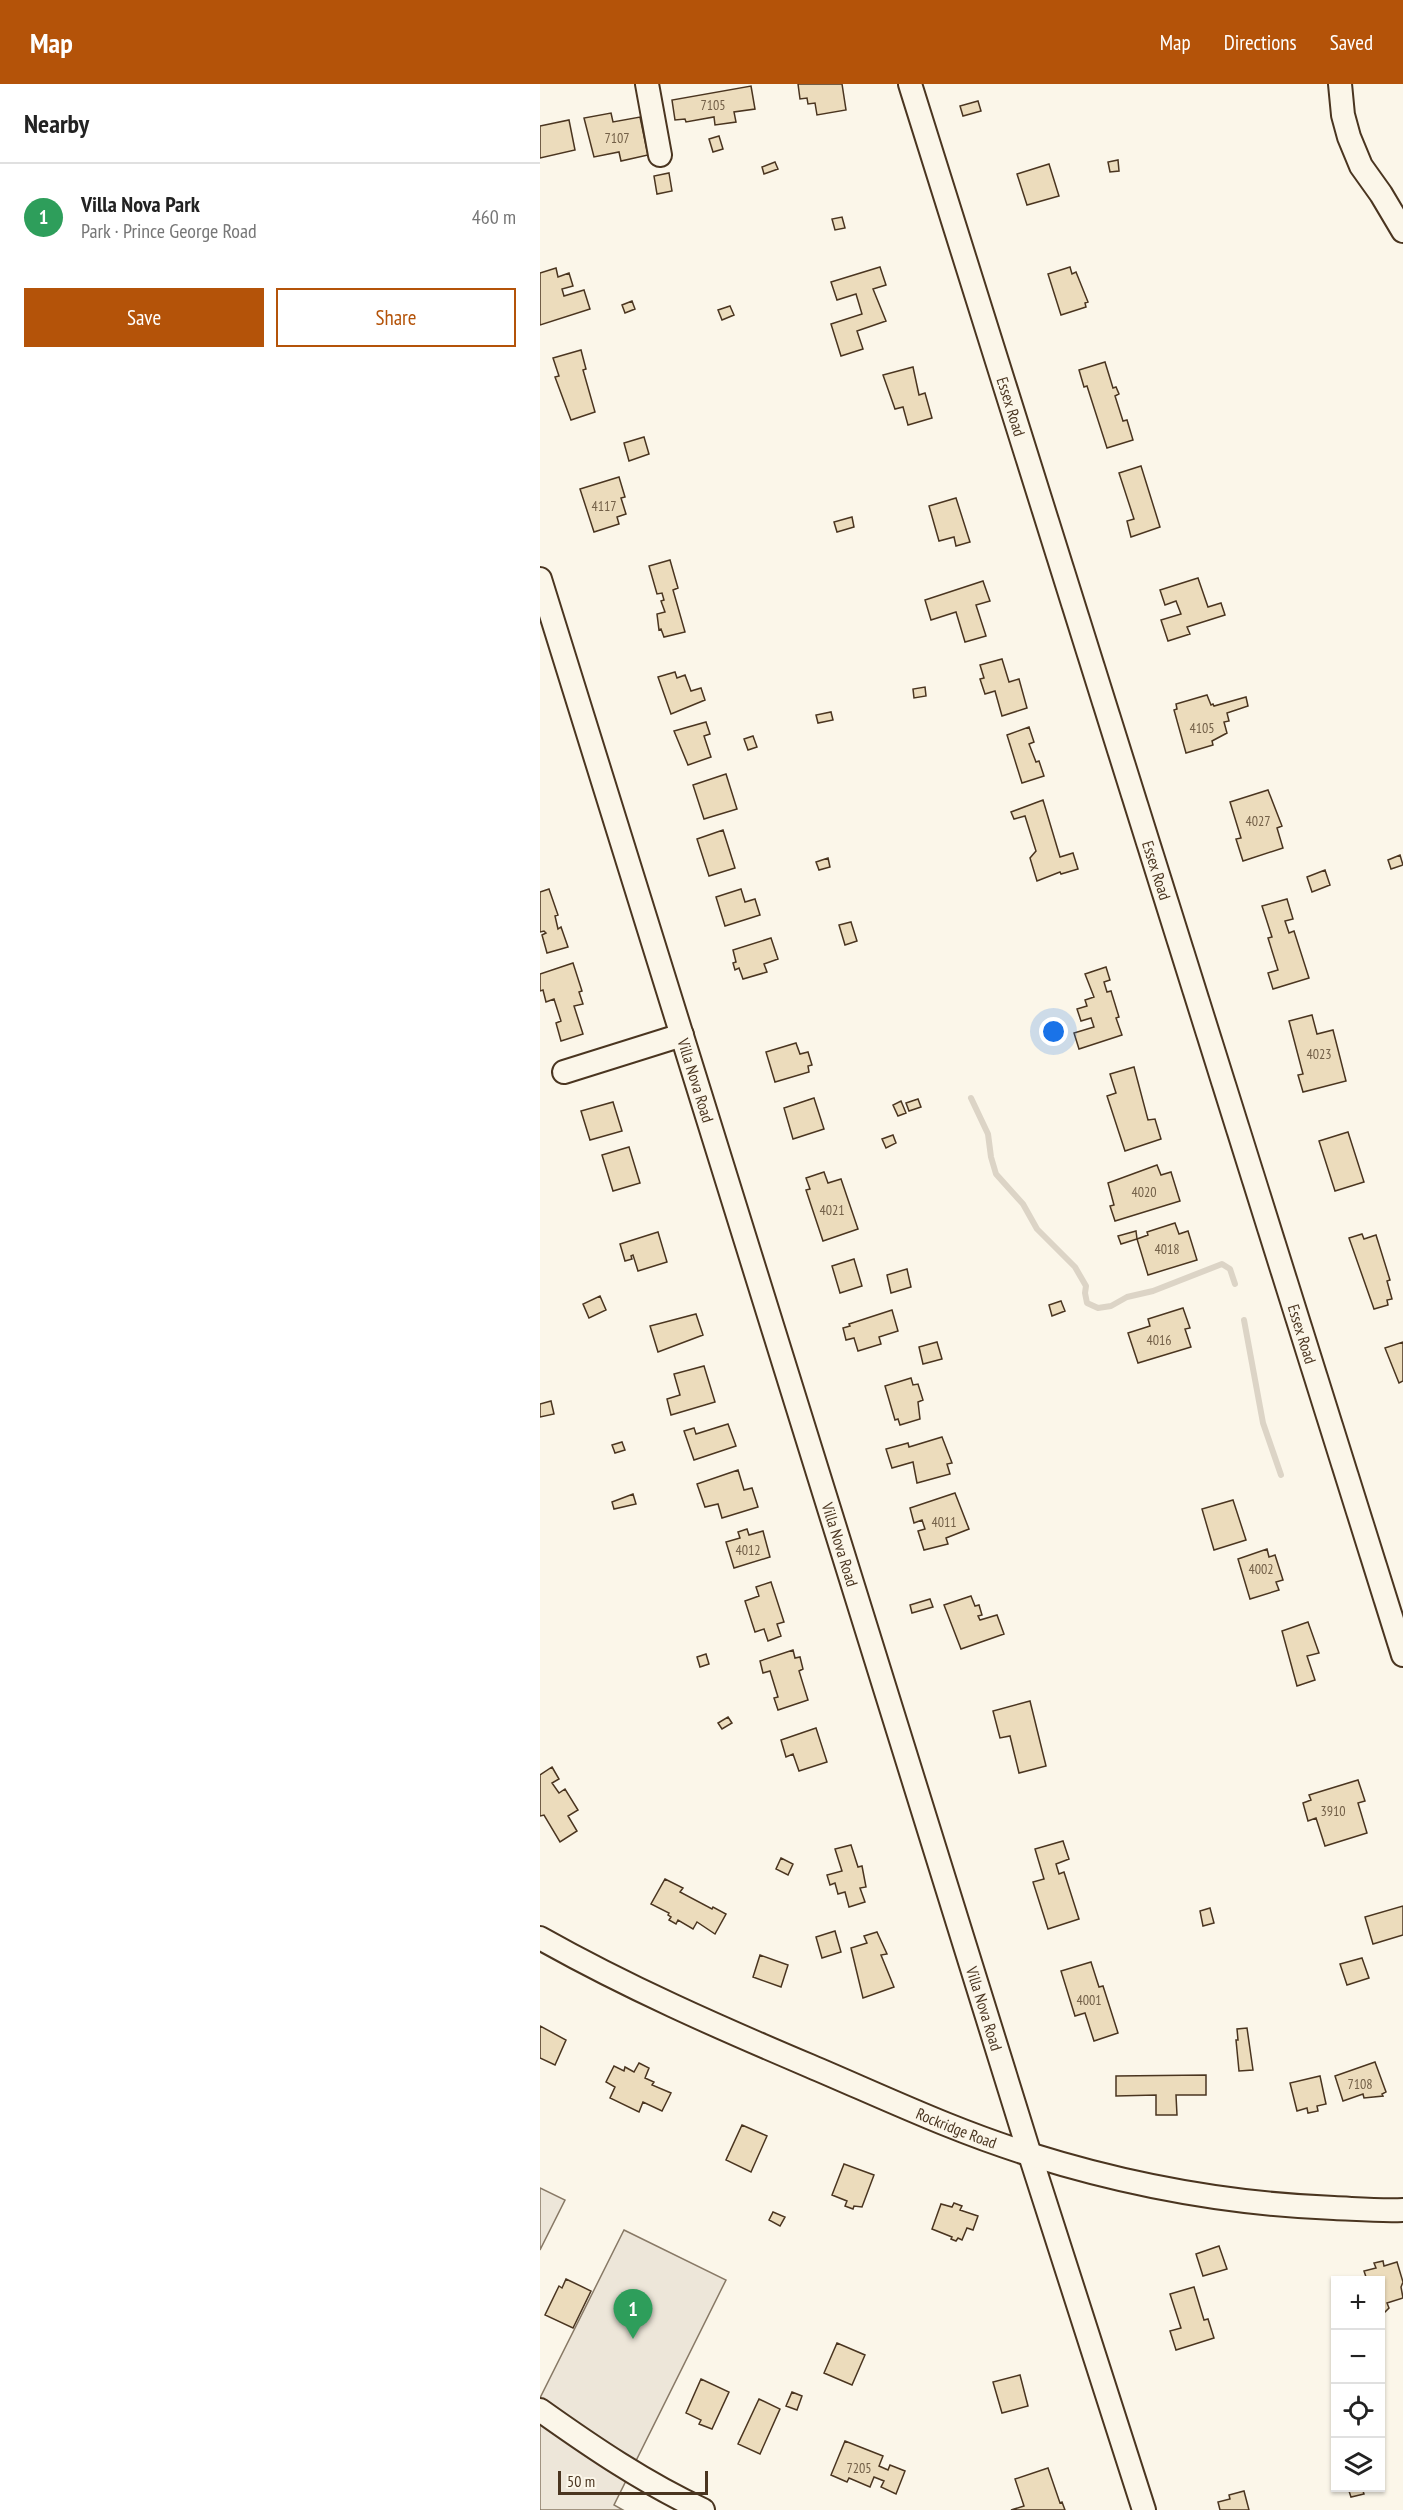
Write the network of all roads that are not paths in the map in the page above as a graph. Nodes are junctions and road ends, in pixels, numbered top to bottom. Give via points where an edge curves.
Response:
1 (647, 84) edge
2 (910, 84) edge
3 (1340, 84) edge
4 (660, 155) dead end
5 (1403, 231) edge
6 (540, 579) edge
7 (682, 1035) junction
8 (564, 1072) dead end
9 (1403, 1654) edge
10 (540, 1938) edge
11 (1030, 2155) junction
12 (1403, 2210) edge
13 (540, 2410) edge
14 (703, 2510) edge
15 (1144, 2510) edge

1 - 4 street
2 - 9 street, Essex Road
3 - 5 street via 1348,137 1361,166
6 - 7 street, Villa Nova Road
7 - 8 street
7 - 11 street, Villa Nova Road
10 - 11 street, Rockridge Road via 714,2025 916,2112
11 - 12 street, Rockridge Road via 1155,2188 1225,2200
11 - 15 street, Villa Nova Road
13 - 14 street via 620,2464

